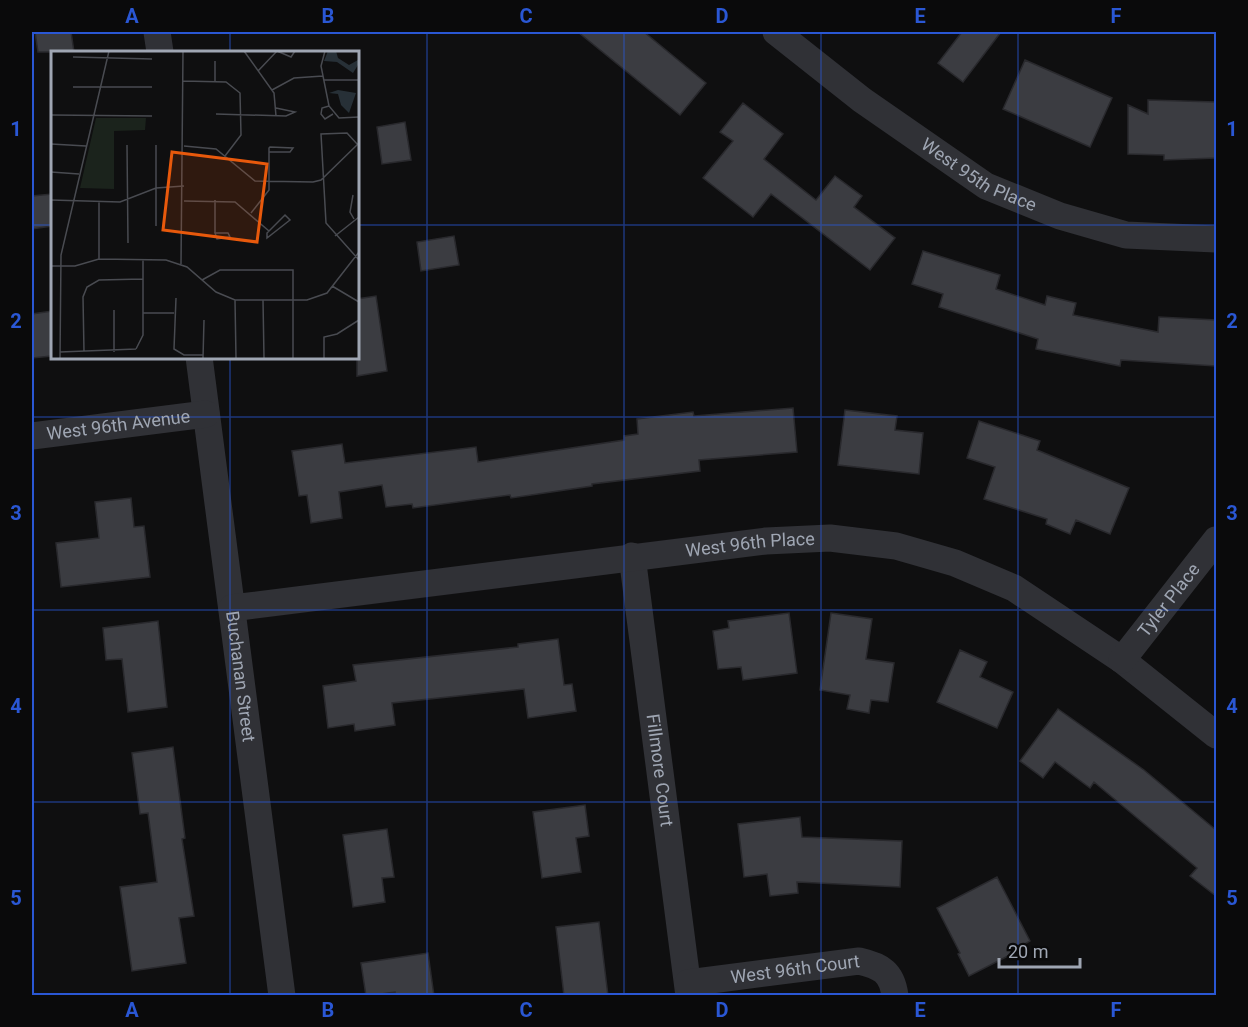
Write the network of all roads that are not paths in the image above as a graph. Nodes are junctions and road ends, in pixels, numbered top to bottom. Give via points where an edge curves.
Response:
1 (157, 32) edge
2 (776, 32) edge
3 (160, 51) edge
4 (1216, 239) edge
5 (199, 358) edge
6 (206, 414) junction
7 (32, 436) edge
8 (1216, 540) edge
9 (632, 556) junction
10 (232, 608) junction
11 (1122, 660) junction
12 (1216, 735) edge
13 (688, 989) edge
14 (282, 996) edge
15 (895, 996) edge

1 - 3 street
2 - 4 street, West 95th Place via 862,100 986,186 1060,216 1126,235
5 - 6 street, Buchanan Street
6 - 7 street, West 96th Avenue
6 - 10 street, Buchanan Street
8 - 11 street, Tyler Place
9 - 10 street, West 96th Place
9 - 11 street, West 96th Place via 830,538 896,546 955,563 1014,588
9 - 13 street, Fillmore Court
10 - 14 street, Buchanan Street
11 - 12 street, West 96th Place
13 - 15 street, West 96th Court via 859,962 877,965 891,977

